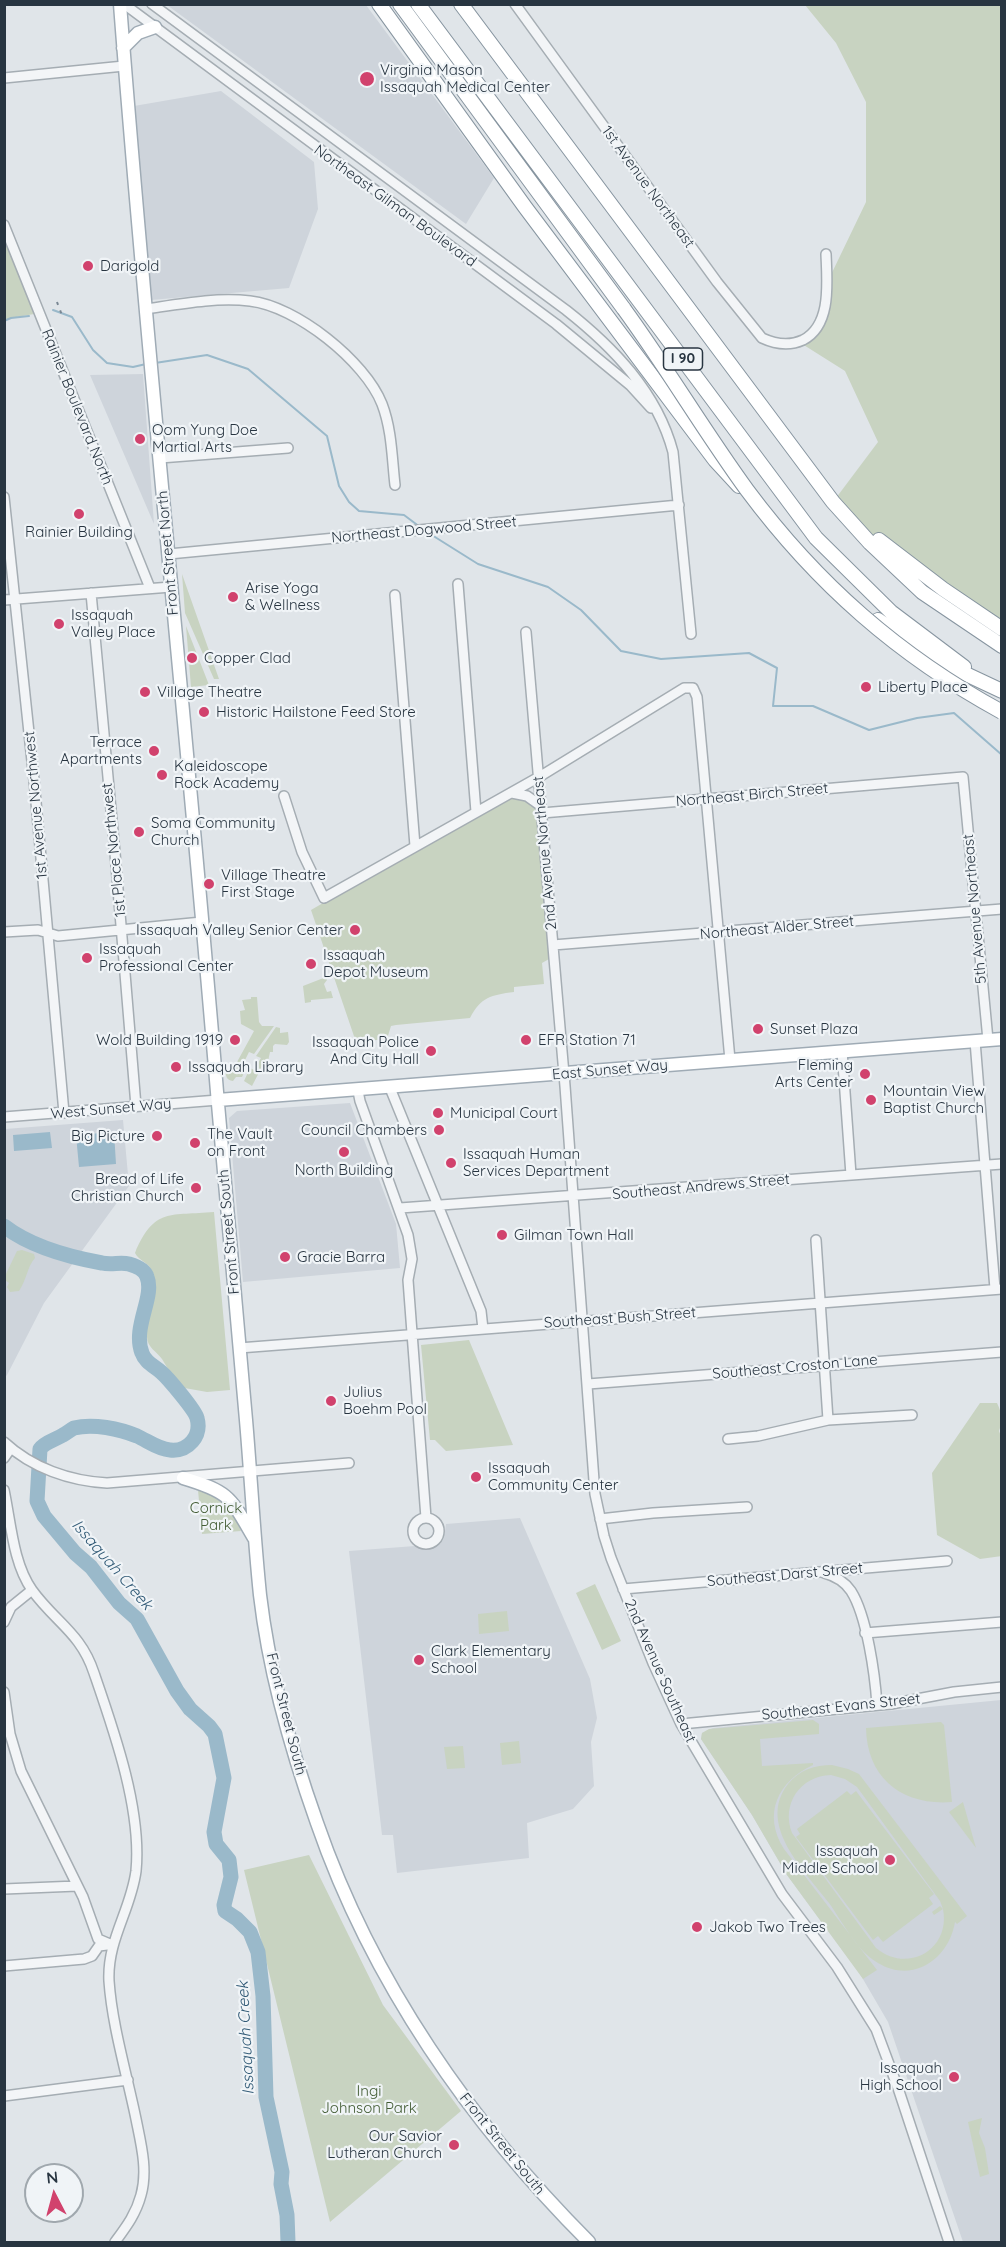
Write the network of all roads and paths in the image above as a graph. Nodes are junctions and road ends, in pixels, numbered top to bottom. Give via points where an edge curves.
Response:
1 (122, 4) edge
2 (152, 4) edge
3 (379, 4) edge
4 (400, 4) edge
5 (418, 4) edge
6 (461, 4) edge
7 (467, 4) edge
8 (515, 4) edge
9 (155, 27) junction
10 (484, 36) junction
11 (123, 48) junction
12 (124, 66) junction
13 (4, 78) edge
14 (349, 149) junction
15 (338, 164) junction
16 (4, 225) edge
17 (826, 254) dead end
18 (146, 309) junction
19 (566, 310) junction
20 (556, 324) junction
21 (659, 416) junction
22 (288, 448) dead end
23 (160, 458) junction
24 (395, 485) dead end
25 (4, 497) edge
26 (833, 502) junction
27 (679, 505) junction
28 (169, 554) junction
29 (458, 584) dead end
30 (171, 587) junction
31 (150, 588) junction
32 (91, 593) junction
33 (395, 595) dead end
34 (16, 599) junction
35 (4, 600) edge
36 (977, 612) junction
37 (1002, 624) edge
38 (1002, 629) edge
39 (526, 632) dead end
40 (691, 634) dead end
41 (1002, 646) edge
42 (982, 681) junction
43 (1002, 691) edge
44 (1002, 712) edge
45 (539, 777) junction
46 (963, 777) joint
47 (512, 793) junction
48 (284, 796) dead end
49 (706, 798) junction
50 (542, 809) junction
51 (476, 812) junction
52 (415, 846) junction
53 (1002, 909) edge
54 (976, 911) junction
55 (202, 922) junction
56 (122, 930) junction
57 (4, 932) edge
58 (719, 932) junction
59 (48, 933) junction
60 (553, 945) junction
61 (1002, 1039) edge
62 (988, 1040) junction
63 (975, 1041) junction
64 (842, 1051) junction
65 (730, 1060) junction
66 (564, 1074) junction
67 (390, 1088) junction
68 (358, 1090) junction
69 (218, 1100) junction
70 (136, 1106) junction
71 (64, 1113) junction
72 (4, 1117) edge
73 (1002, 1164) edge
74 (984, 1165) junction
75 (851, 1175) junction
76 (574, 1197) junction
77 (438, 1207) junction
78 (400, 1208) junction
79 (816, 1240) dead end
80 (998, 1289) edge
81 (819, 1302) junction
82 (583, 1321) junction
83 (483, 1329) junction
84 (412, 1334) junction
85 (239, 1348) junction
86 (1002, 1352) edge
87 (824, 1364) junction
88 (588, 1384) junction
89 (912, 1415) dead end
90 (828, 1420) junction
91 (728, 1439) dead end
92 (8, 1445) edge
93 (4, 1458) edge
94 (349, 1463) dead end
95 (250, 1473) junction
96 (183, 1478) junction
97 (4, 1490) edge
98 (747, 1507) dead end
99 (426, 1518) dead end
100 (600, 1519) junction
101 (256, 1540) junction
102 (946, 1561) dead end
103 (814, 1572) junction
104 (623, 1589) junction
105 (32, 1590) junction
106 (4, 1622) edge
107 (1002, 1622) edge
108 (865, 1632) junction
109 (1002, 1687) edge
110 (4, 1692) edge
111 (877, 1705) junction
112 (681, 1724) junction
113 (77, 1886) junction
114 (4, 1890) edge
115 (112, 1945) junction
116 (4, 1966) edge
117 (128, 2080) junction
118 (4, 2096) edge
119 (115, 2242) edge
120 (590, 2242) edge
121 (949, 2242) edge

1 - 9 street, Northeast Gilman Boulevard
1 - 11 main road, Front Street North
2 - 14 street, Northeast Gilman Boulevard
3 - 42 highway via 715,460 796,547 850,597 936,660
4 - 44 highway, bridge via 624,309 732,470 806,561 888,638 930,670
5 - 42 highway, I 90 via 816,538 891,612
6 - 10 highway, I 90
7 - 10 highway
8 - 17 street, 1st Avenue Northeast via 757,332 770,341 799,342 809,336 822,321
9 - 11 main road via 137,34
9 - 15 street, Northeast Gilman Boulevard
10 - 26 highway, I 90
11 - 12 main road, Front Street North
12 - 13 street
12 - 18 main road, Front Street North
14 - 15 street
14 - 19 street, Northeast Gilman Boulevard
15 - 20 street, Northeast Gilman Boulevard
16 - 31 street, Rainier Boulevard North
18 - 23 main road, Front Street North
18 - 24 street via 234,300 269,304 296,316 352,362 375,389 388,426
19 - 20 street
19 - 21 street, Northeast Gilman Boulevard via 620,359 645,390
20 - 21 street, Northeast Gilman Boulevard via 630,385
21 - 27 street, Northeast Gilman Boulevard via 673,452
22 - 23 street
23 - 28 main road, Front Street North
25 - 34 street, 1st Avenue Northwest
26 - 36 highway
26 - 41 highway, I 90 via 922,592
27 - 28 street, Northeast Dogwood Street
27 - 40 street, Northeast Gilman Boulevard
28 - 30 main road, Front Street North
29 - 51 street
30 - 31 street
30 - 55 main road, Front Street North
31 - 32 street
32 - 34 street
32 - 56 street, 1st Place Northwest
33 - 52 street
34 - 35 street
34 - 59 street, 1st Avenue Northwest
36 - 37 highway
36 - 38 highway
39 - 45 street, 2nd Avenue Northeast
42 - 43 highway, I 90
45 - 47 street
45 - 49 street via 684,688 693,688
45 - 50 street, 2nd Avenue Northeast
46 - 49 street, Northeast Birch Street
46 - 54 street, 5th Avenue Northeast
47 - 50 street via 527,796
47 - 51 street
48 - 52 street via 302,852 324,898
49 - 50 street, Northeast Birch Street
49 - 58 street
50 - 60 street, 2nd Avenue Northeast
51 - 52 street
53 - 54 street, Northeast Alder Street
54 - 58 street, Northeast Alder Street
54 - 62 street, 5th Avenue Northeast
55 - 56 street
55 - 69 main road, Front Street North
56 - 59 street via 57,936
56 - 70 street, 1st Place Northwest
57 - 59 street
58 - 60 street, Northeast Alder Street
58 - 65 street
59 - 71 street, 1st Avenue Northwest
60 - 66 street, 2nd Avenue Northeast
61 - 62 main road, East Sunset Way
62 - 63 main road, East Sunset Way
63 - 64 main road, East Sunset Way
63 - 74 street
64 - 65 main road, East Sunset Way
64 - 75 street
65 - 66 main road, East Sunset Way
66 - 67 main road, East Sunset Way
66 - 76 street, 2nd Avenue Southeast
67 - 68 main road, East Sunset Way
67 - 77 street
68 - 69 main road, East Sunset Way
68 - 78 street
69 - 70 street, West Sunset Way
69 - 85 main road, Front Street South
70 - 71 street, West Sunset Way
71 - 72 street, West Sunset Way
73 - 74 street, Southeast Andrews Street
74 - 75 street, Southeast Andrews Street
74 - 80 street
75 - 76 street, Southeast Andrews Street
76 - 77 street, Southeast Andrews Street
76 - 82 street, 2nd Avenue Southeast
77 - 78 street, Southeast Andrews Street
77 - 83 street via 481,1311
78 - 84 street via 412,1259 408,1275
79 - 81 street
80 - 81 street, Southeast Bush Street
81 - 82 street, Southeast Bush Street
81 - 87 street
82 - 83 street, Southeast Bush Street
82 - 88 street, 2nd Avenue Southeast
83 - 84 street, Southeast Bush Street
84 - 85 street, Southeast Bush Street
84 - 99 street
85 - 95 main road, Front Street South
86 - 87 street, Southeast Croston Lane
87 - 88 street, Southeast Croston Lane
87 - 90 street
88 - 100 street, 2nd Avenue Southeast
89 - 90 street
90 - 91 street
92 - 93 street
92 - 96 street via 49,1470 72,1478 118,1483
94 - 95 street
95 - 96 street
95 - 101 main road, Front Street South
96 - 101 main road via 226,1495
97 - 105 street via 19,1561
98 - 100 street
100 - 104 street, 2nd Avenue Southeast
101 - 120 main road, Front Street South via 264,1621 289,1733 318,1827 348,1901 423,2040 466,2101 550,2203
102 - 103 street, Southeast Darst Street
103 - 104 street, Southeast Darst Street
103 - 108 street via 832,1575 849,1588
104 - 112 street, 2nd Avenue Southeast
105 - 106 street via 11,1607
105 - 115 street via 75,1636 89,1658 129,1791 137,1834 136,1873
107 - 108 street
108 - 111 street
109 - 111 street, Southeast Evans Street
110 - 113 street via 21,1771
111 - 112 street, Southeast Evans Street
112 - 121 street, 2nd Avenue Southeast via 782,1894 837,1966 876,2029
113 - 114 street
113 - 115 street via 98,1939
115 - 116 street via 99,1946 84,1959
115 - 117 street via 110,1993
117 - 118 street
117 - 119 street via 144,2180 131,2221

